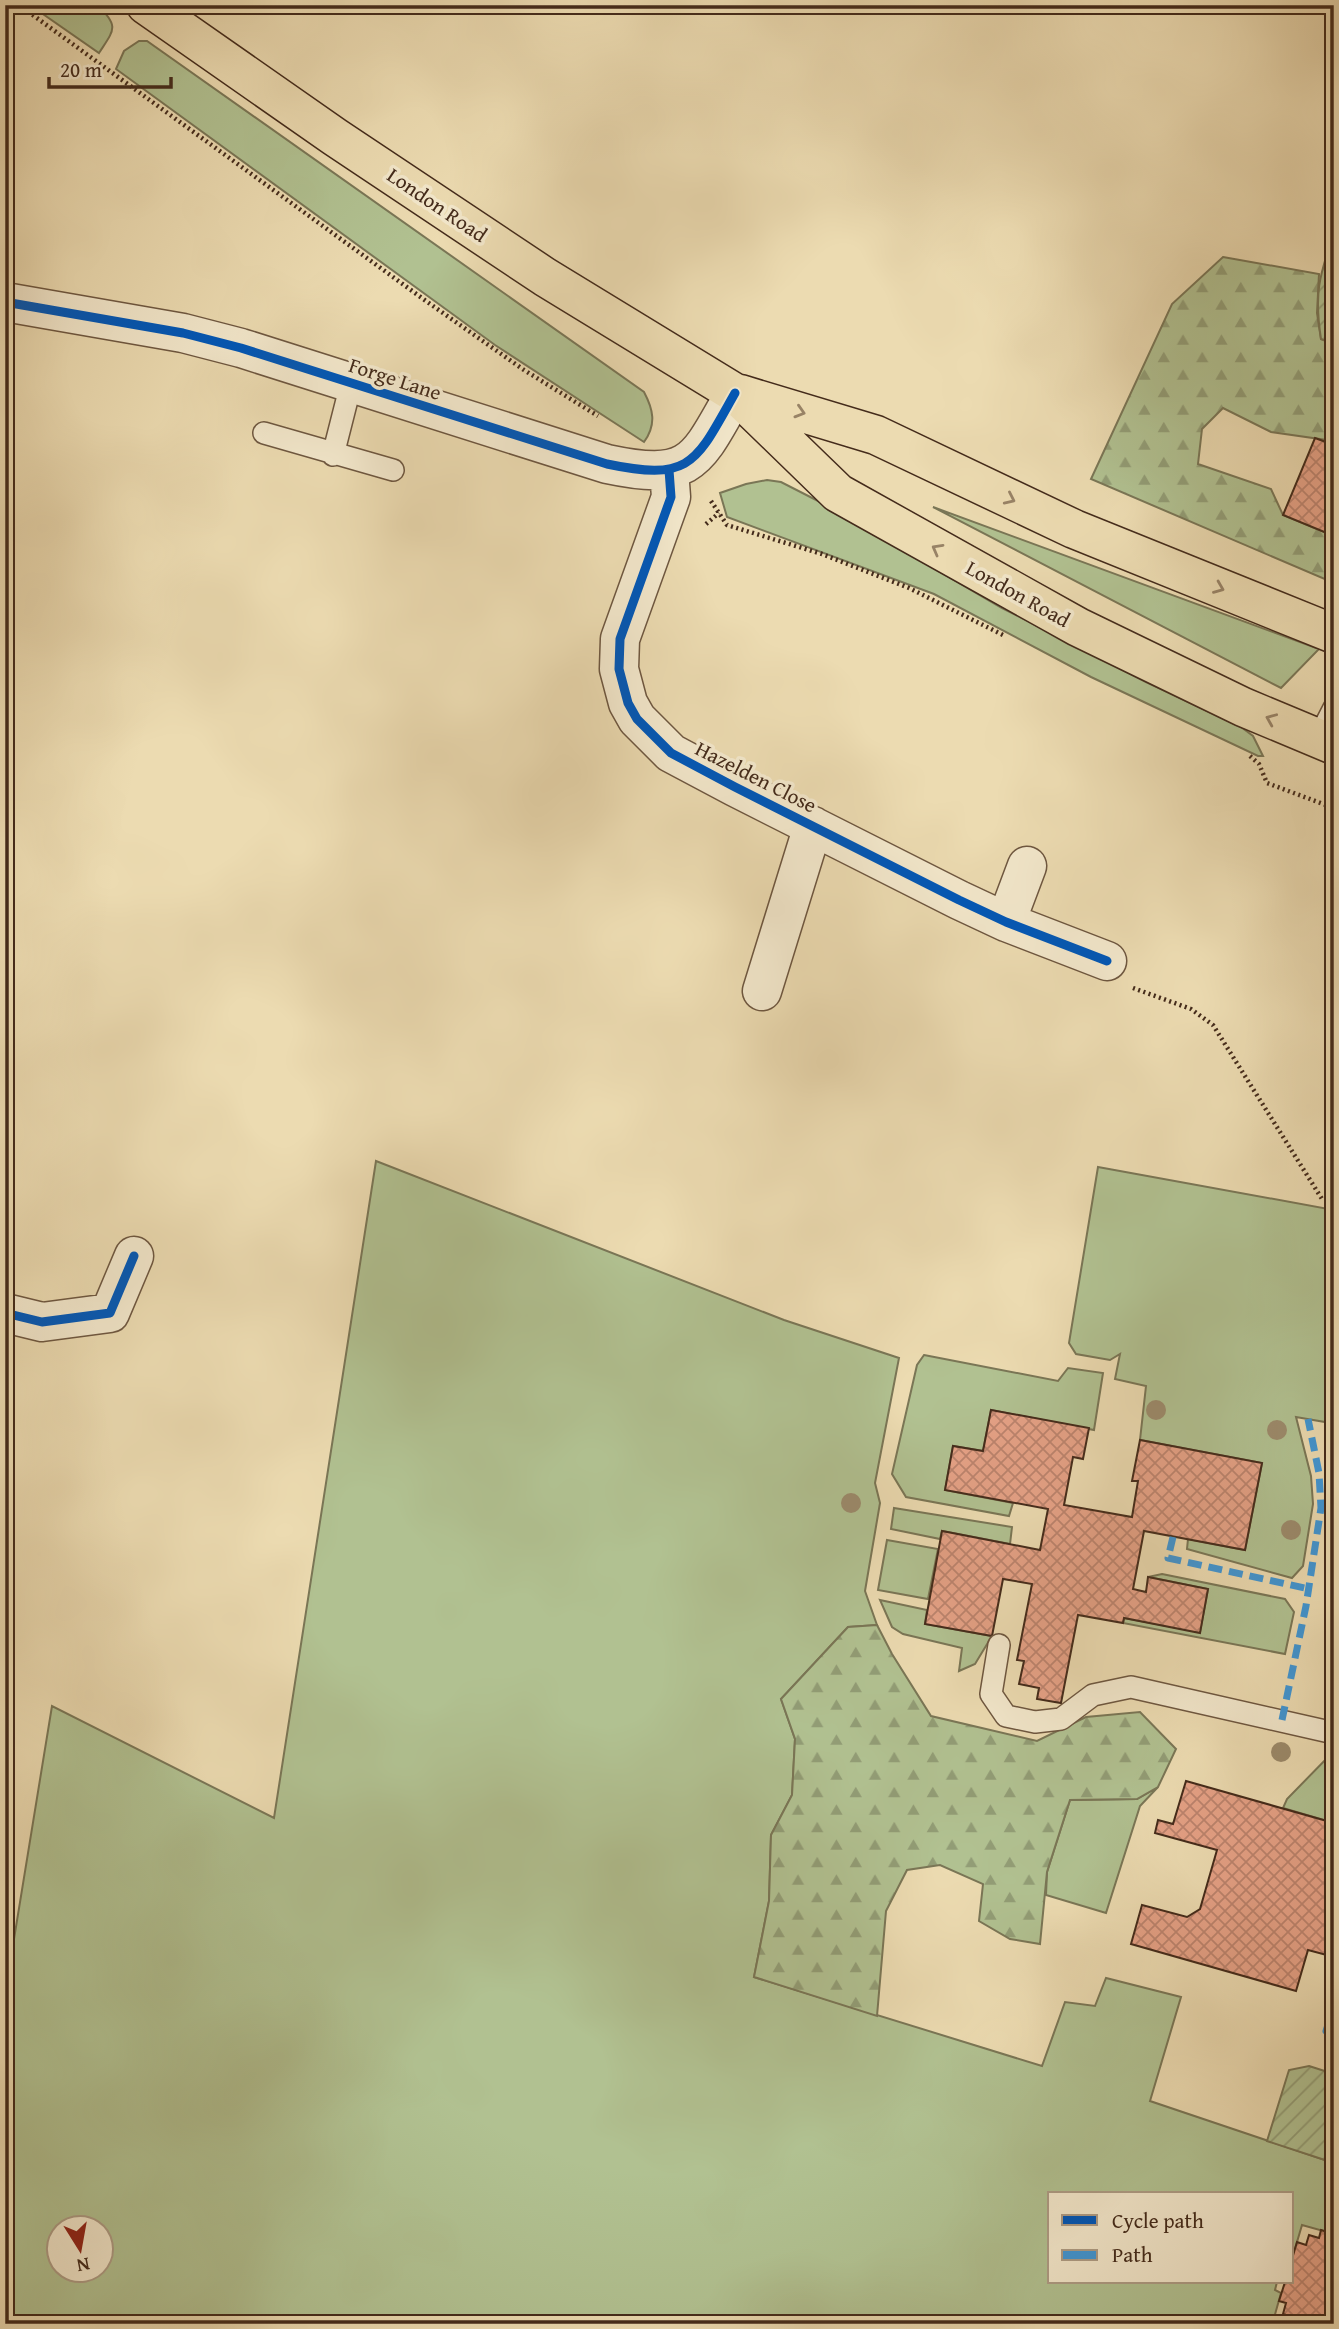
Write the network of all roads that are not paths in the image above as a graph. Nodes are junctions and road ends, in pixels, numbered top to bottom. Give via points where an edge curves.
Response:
1 (146, 5) edge
2 (5, 303) edge
3 (351, 384) junction
4 (735, 393) junction
5 (264, 433) dead end
6 (333, 455) junction
7 (393, 470) dead end
8 (669, 470) junction
9 (1334, 634) edge
10 (1328, 731) edge
11 (813, 826) junction
12 (1027, 866) dead end
13 (1006, 922) junction
14 (1107, 961) road end
15 (762, 991) dead end
16 (134, 1256) dead end
17 (5, 1312) edge
18 (999, 1645) dead end
19 (1334, 1733) edge

1 - 4 main road, London Road via 545,277
2 - 3 street, Forge Lane via 183,333
3 - 6 lane
3 - 8 street, Forge Lane via 607,464 638,471
4 - 8 street, Forge Lane via 701,451
4 -> 9 main road, London Road via 876,435 1074,529
10 -> 4 main road, London Road via 1230,701 1078,627 838,493
5 - 6 lane
6 - 7 lane
8 - 11 street, Hazelden Close via 671,497 620,639 619,670 628,703 637,719 671,753
11 - 13 street, Hazelden Close
11 - 15 street, Hazelden Close
12 - 13 street
13 - 14 street, Hazelden Close
16 - 17 street via 110,1313 42,1322
18 - 19 lane via 991,1693 1006,1716 1035,1722 1061,1719 1093,1695 1131,1687

